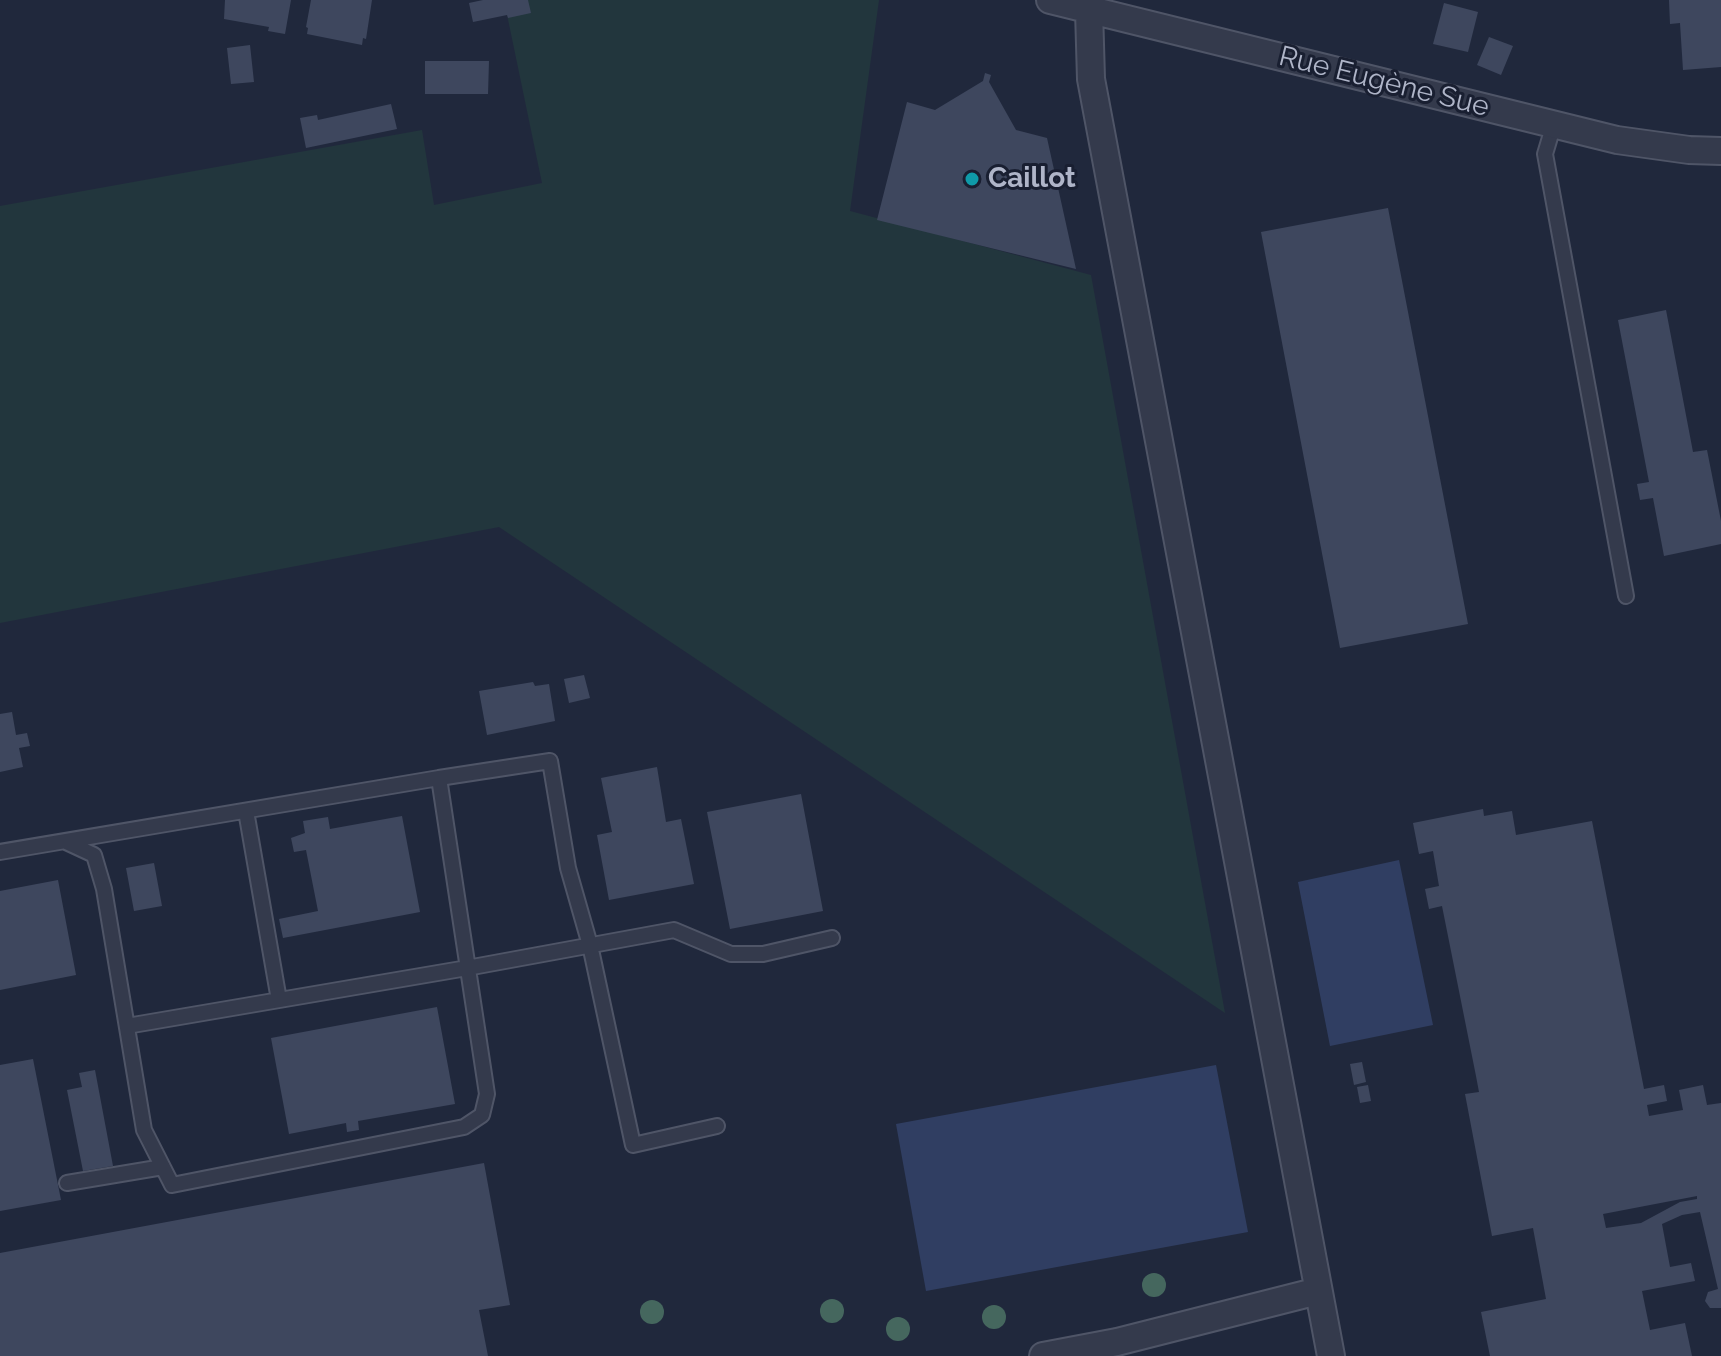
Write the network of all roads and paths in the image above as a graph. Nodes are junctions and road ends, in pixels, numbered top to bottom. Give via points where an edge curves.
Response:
1 (1050, 0) edge
2 (1089, 10) junction
3 (1554, 124) junction
4 (1721, 151) edge
5 (1626, 596) dead end
6 (439, 778) junction
7 (246, 811) junction
8 (66, 842) junction
9 (0, 852) edge
10 (832, 938) dead end
11 (590, 945) junction
12 (467, 968) junction
13 (279, 1000) junction
14 (127, 1026) junction
15 (717, 1126) dead end
16 (163, 1167) junction
17 (67, 1183) dead end
18 (1318, 1291) junction
19 (1043, 1356) edge
20 (1331, 1356) edge

1 - 2 street, Rue Eugène Sue
2 - 3 street, Rue Eugène Sue
2 - 18 street via 1091,79
3 - 4 street, Rue Eugène Sue via 1617,140
3 - 5 lane via 1545,154
6 - 7 lane
6 - 11 lane via 550,761 568,868
6 - 12 lane
7 - 8 lane
7 - 13 lane
8 - 9 lane
8 - 14 lane via 94,855
10 - 11 lane via 763,954 731,954 674,930
11 - 12 lane
11 - 15 lane via 633,1145
12 - 13 lane
12 - 16 lane via 487,1094 482,1115 464,1127 172,1185
13 - 14 lane
14 - 16 lane via 144,1130
16 - 17 lane
18 - 19 street
18 - 20 street

